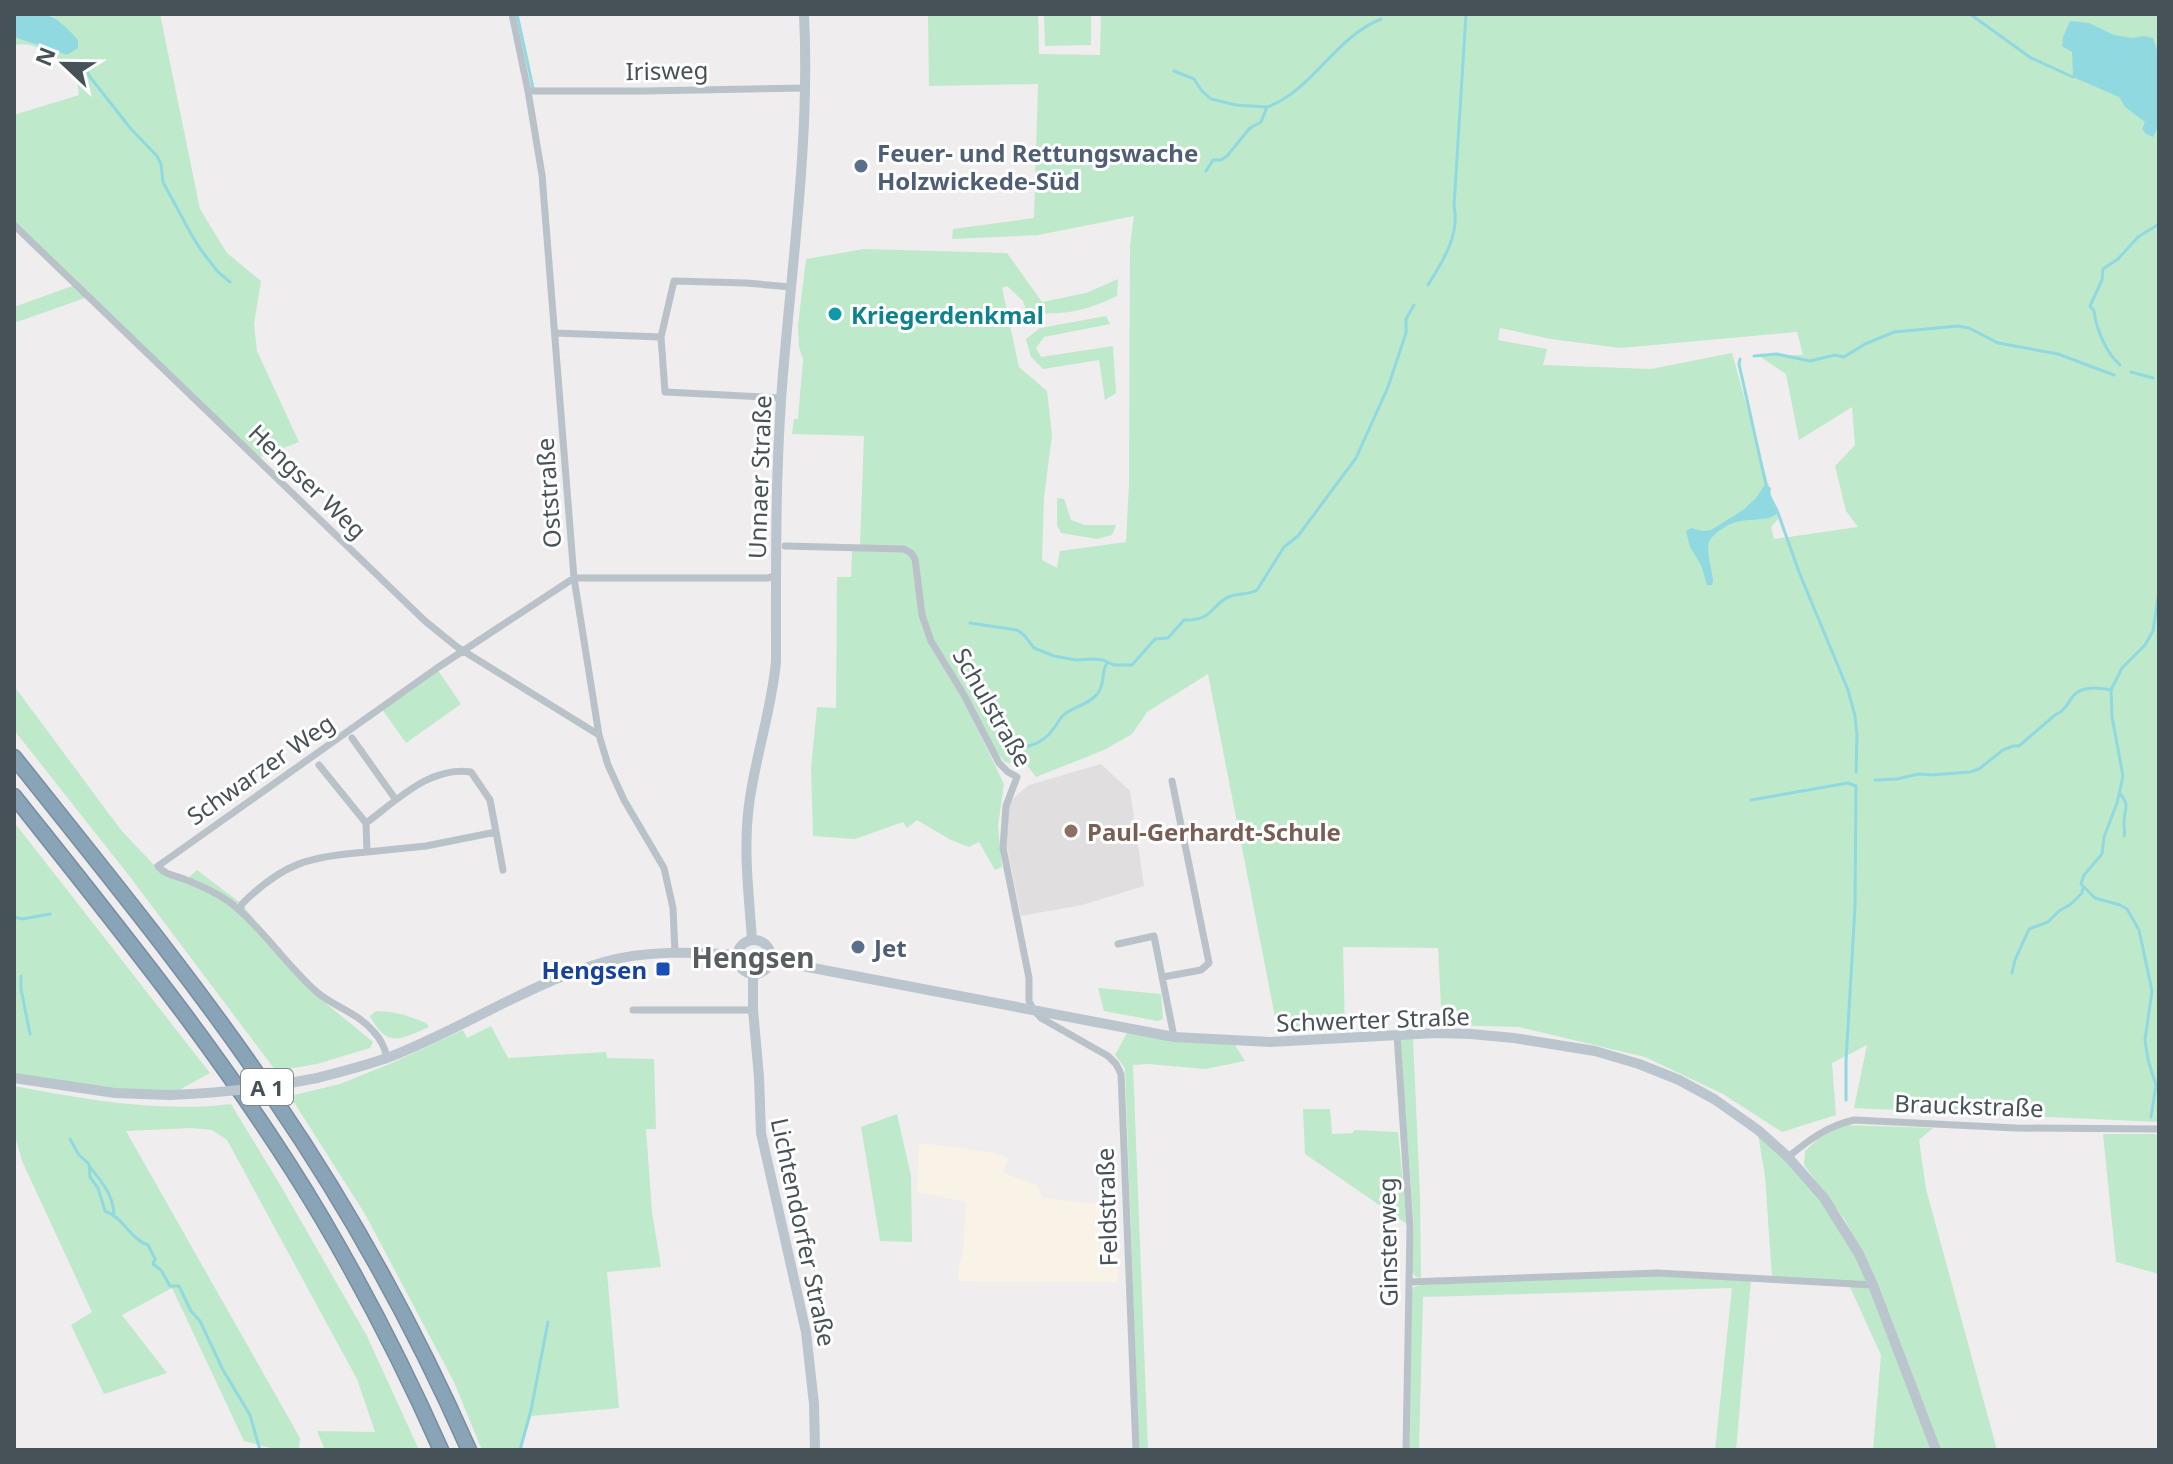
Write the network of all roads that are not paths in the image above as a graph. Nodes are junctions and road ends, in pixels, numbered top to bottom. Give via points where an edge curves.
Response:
1 (512, 14) edge
2 (804, 14) edge
3 (806, 88) junction
4 (528, 91) junction
5 (14, 225) edge
6 (791, 287) junction
7 (555, 333) junction
8 (661, 337) junction
9 (782, 398) junction
10 (785, 546) dead end
11 (776, 575) junction
12 (574, 578) junction
13 (464, 651) junction
14 (599, 735) junction
15 (352, 738) dead end
16 (14, 757) edge
17 (319, 765) dead end
18 (1172, 781) dead end
19 (14, 796) edge
20 (396, 800) junction
21 (366, 823) junction
22 (496, 832) junction
23 (367, 852) junction
24 (503, 870) dead end
25 (240, 910) junction
26 (752, 940) junction
27 (1118, 944) dead end
28 (675, 953) junction
29 (737, 955) junction
30 (771, 960) junction
31 (753, 974) junction
32 (1163, 977) junction
33 (1033, 1009) junction
34 (633, 1010) dead end
35 (753, 1010) junction
36 (1397, 1035) junction
37 (1174, 1037) junction
38 (387, 1058) junction
39 (14, 1078) edge
40 (2159, 1129) edge
41 (1788, 1157) junction
42 (1409, 1282) junction
43 (1873, 1285) junction
44 (441, 1450) edge
45 (469, 1450) edge
46 (815, 1450) edge
47 (1136, 1450) edge
48 (1406, 1450) edge
49 (1936, 1450) edge

1 - 4 street, Oststraße
2 - 3 main road, Unnaer Straße
3 - 4 street, Irisweg
3 - 6 main road, Unnaer Straße
4 - 7 street, Oststraße via 542,175
5 - 13 street, Hengser Weg via 382,581
6 - 8 street via 674,281
6 - 9 main road, Unnaer Straße
7 - 8 street
7 - 12 street, Oststraße
8 - 9 street via 665,392
9 - 11 main road, Unnaer Straße
10 - 33 street, Schulstraße via 904,549 915,559 931,641 999,763 1017,777 1006,806 1003,848
11 - 12 street
11 - 26 main road, Unnaer Straße via 775,682 753,777 746,836
12 - 13 street
12 - 14 street, Oststraße
13 - 14 street, Hengser Weg
13 - 25 street, Schwarzer Weg via 158,866
14 - 28 street, Oststraße via 624,800 664,868
15 - 20 street
16 - 45 highway, A 1 via 190,981 276,1101 388,1284
17 - 21 street
18 - 32 street via 1209,963 1201,970
19 - 44 highway, A 1 via 256,1115 322,1217
20 - 21 street
20 - 22 street via 431,777 471,772 490,800
21 - 23 street
22 - 23 street
22 - 24 street
23 - 25 street via 322,856 295,865 273,877
25 - 38 street via 317,991 373,1031
26 - 29 main road via 741,945
26 - 30 main road via 765,944
27 - 32 street via 1154,936
28 - 29 main road
28 - 38 main road via 616,959 565,975
29 - 31 main road via 739,966
30 - 31 main road via 763,972
30 - 33 main road, Schwerter Straße
31 - 35 main road, Lichtendorfer Straße
32 - 37 street
33 - 37 main road, Schwerter Straße
33 - 47 street, Feldstraße via 1108,1056 1121,1074
34 - 35 street
35 - 46 main road, Lichtendorfer Straße via 761,1133 806,1332
36 - 37 main road, Schwerter Straße via 1270,1042
36 - 41 main road, Schwerter Straße via 1514,1038 1639,1064 1714,1099
36 - 42 street, Ginsterweg
38 - 39 main road, bridge via 317,1078 220,1093 115,1093
40 - 41 street, Brauckstraße via 1854,1120 1820,1132
41 - 43 main road, Schwerter Straße via 1843,1225
42 - 43 street via 1658,1273
42 - 48 street, Ginsterweg
43 - 49 main road, Schwerter Straße

